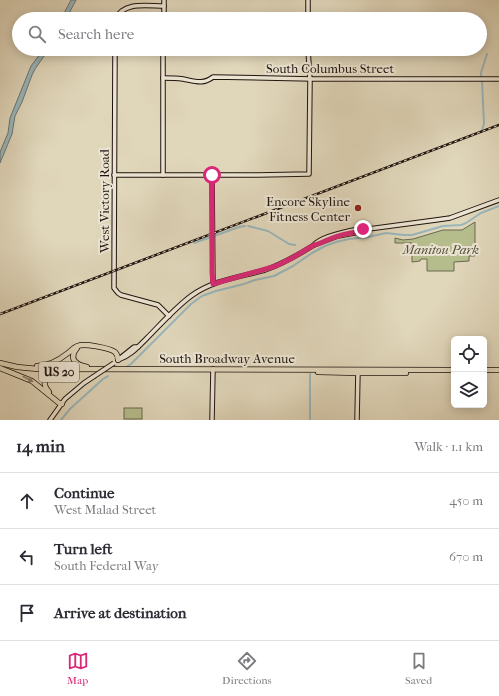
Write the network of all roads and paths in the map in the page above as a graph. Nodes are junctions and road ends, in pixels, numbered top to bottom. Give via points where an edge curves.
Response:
1 (164, 0) edge
2 (308, 0) edge
3 (164, 6) junction
4 (121, 12) edge
5 (164, 12) edge
6 (308, 12) edge
7 (115, 56) edge
8 (164, 56) edge
9 (308, 56) edge
10 (163, 78) junction
11 (310, 78) junction
12 (499, 79) edge
13 (114, 175) junction
14 (163, 175) junction
15 (212, 175) junction
16 (499, 200) edge
17 (213, 284) junction
18 (169, 316) junction
19 (118, 360) junction
20 (0, 366) edge
21 (17, 366) junction
22 (113, 369) junction
23 (212, 370) junction
24 (358, 371) junction
25 (451, 371) edge
26 (487, 371) edge
27 (499, 371) edge
28 (72, 372) junction
29 (62, 404) junction
30 (50, 420) edge
31 (212, 420) edge
32 (357, 420) edge

1 - 3 street
2 - 6 street
3 - 4 street via 132,6
3 - 5 street
7 - 13 street, West Victory Road
8 - 10 street
9 - 11 street
10 - 11 street, South Columbus Street via 203,83 213,77
10 - 14 street
11 - 12 street, South Columbus Street
11 - 15 street via 309,174
13 - 14 street
13 - 18 street, West Victory Road via 114,288 121,295 158,305
14 - 15 street
15 - 17 street
16 - 17 street via 450,218 361,230 332,238 276,266
17 - 18 street via 191,296
18 - 19 street via 138,347
19 - 21 main road via 113,351 82,345 44,366
19 - 22 main road via 111,352 85,347 77,348 74,352 73,358 78,365
19 - 29 street, bridge via 84,383
20 - 21 main road, South Broadway Avenue / US 20
20 - 28 main road, South Broadway Avenue / US 20 via 37,372
20 -> 29 main road via 32,381
21 - 22 main road, South Broadway Avenue / US 20 via 38,369
22 - 23 main road, South Broadway Avenue / US 20
23 - 24 main road, South Broadway Avenue / US 20
23 - 28 main road, South Broadway Avenue / US 20
23 - 31 street
24 - 25 main road, South Broadway Avenue / US 20
24 - 32 street
26 - 27 main road
28 - 29 main road via 54,374 46,380 47,389
29 - 30 street

